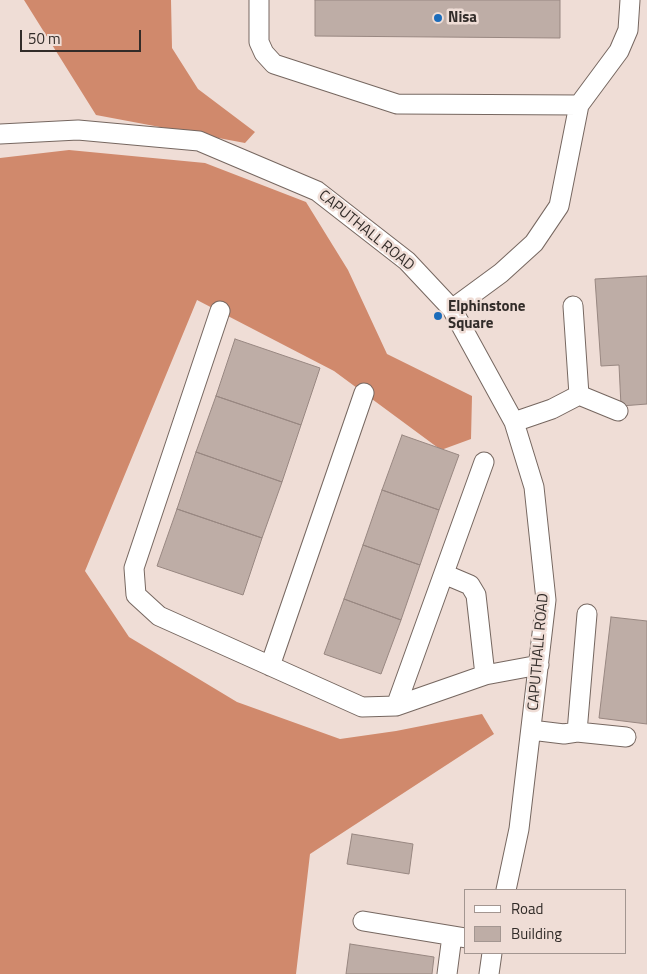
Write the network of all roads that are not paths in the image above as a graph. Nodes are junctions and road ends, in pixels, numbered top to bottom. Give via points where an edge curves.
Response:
1 (259, 0) edge
2 (630, 0) edge
3 (579, 105) junction
4 (0, 134) edge
5 (573, 306) dead end
6 (452, 309) junction
7 (220, 311) dead end
8 (364, 393) dead end
9 (579, 394) junction
10 (618, 412) dead end
11 (514, 422) junction
12 (484, 462) dead end
13 (444, 574) junction
14 (587, 614) dead end
15 (539, 665) junction
16 (270, 666) junction
17 (485, 675) junction
18 (396, 706) junction
19 (532, 730) junction
20 (576, 732) junction
21 (626, 736) dead end
22 (506, 889) edge
23 (363, 921) dead end
24 (459, 937) edge
25 (492, 954) edge
26 (447, 974) edge
27 (488, 974) edge

1 - 3 street via 259,42 264,54 274,64 283,67 397,104
2 - 3 street via 628,30 619,51
3 - 6 street via 559,206 534,243 501,273
4 - 6 street, CAPUTHALL ROAD via 78,130 200,141 317,191 407,261
5 - 9 street
6 - 11 street, CAPUTHALL ROAD
7 - 16 street via 134,568 136,595 159,616
8 - 16 street
9 - 10 street
9 - 11 street via 552,409
11 - 15 street, CAPUTHALL ROAD via 534,487 546,600
12 - 13 street
13 - 17 street via 470,585 476,595
13 - 18 street
14 - 20 street
15 - 17 street
15 - 19 street, CAPUTHALL ROAD
16 - 18 street via 362,707
17 - 18 street
19 - 20 street via 564,734
19 - 22 street, CAPUTHALL ROAD via 520,829
20 - 21 street
23 - 24 street
24 - 26 street
25 - 27 street

